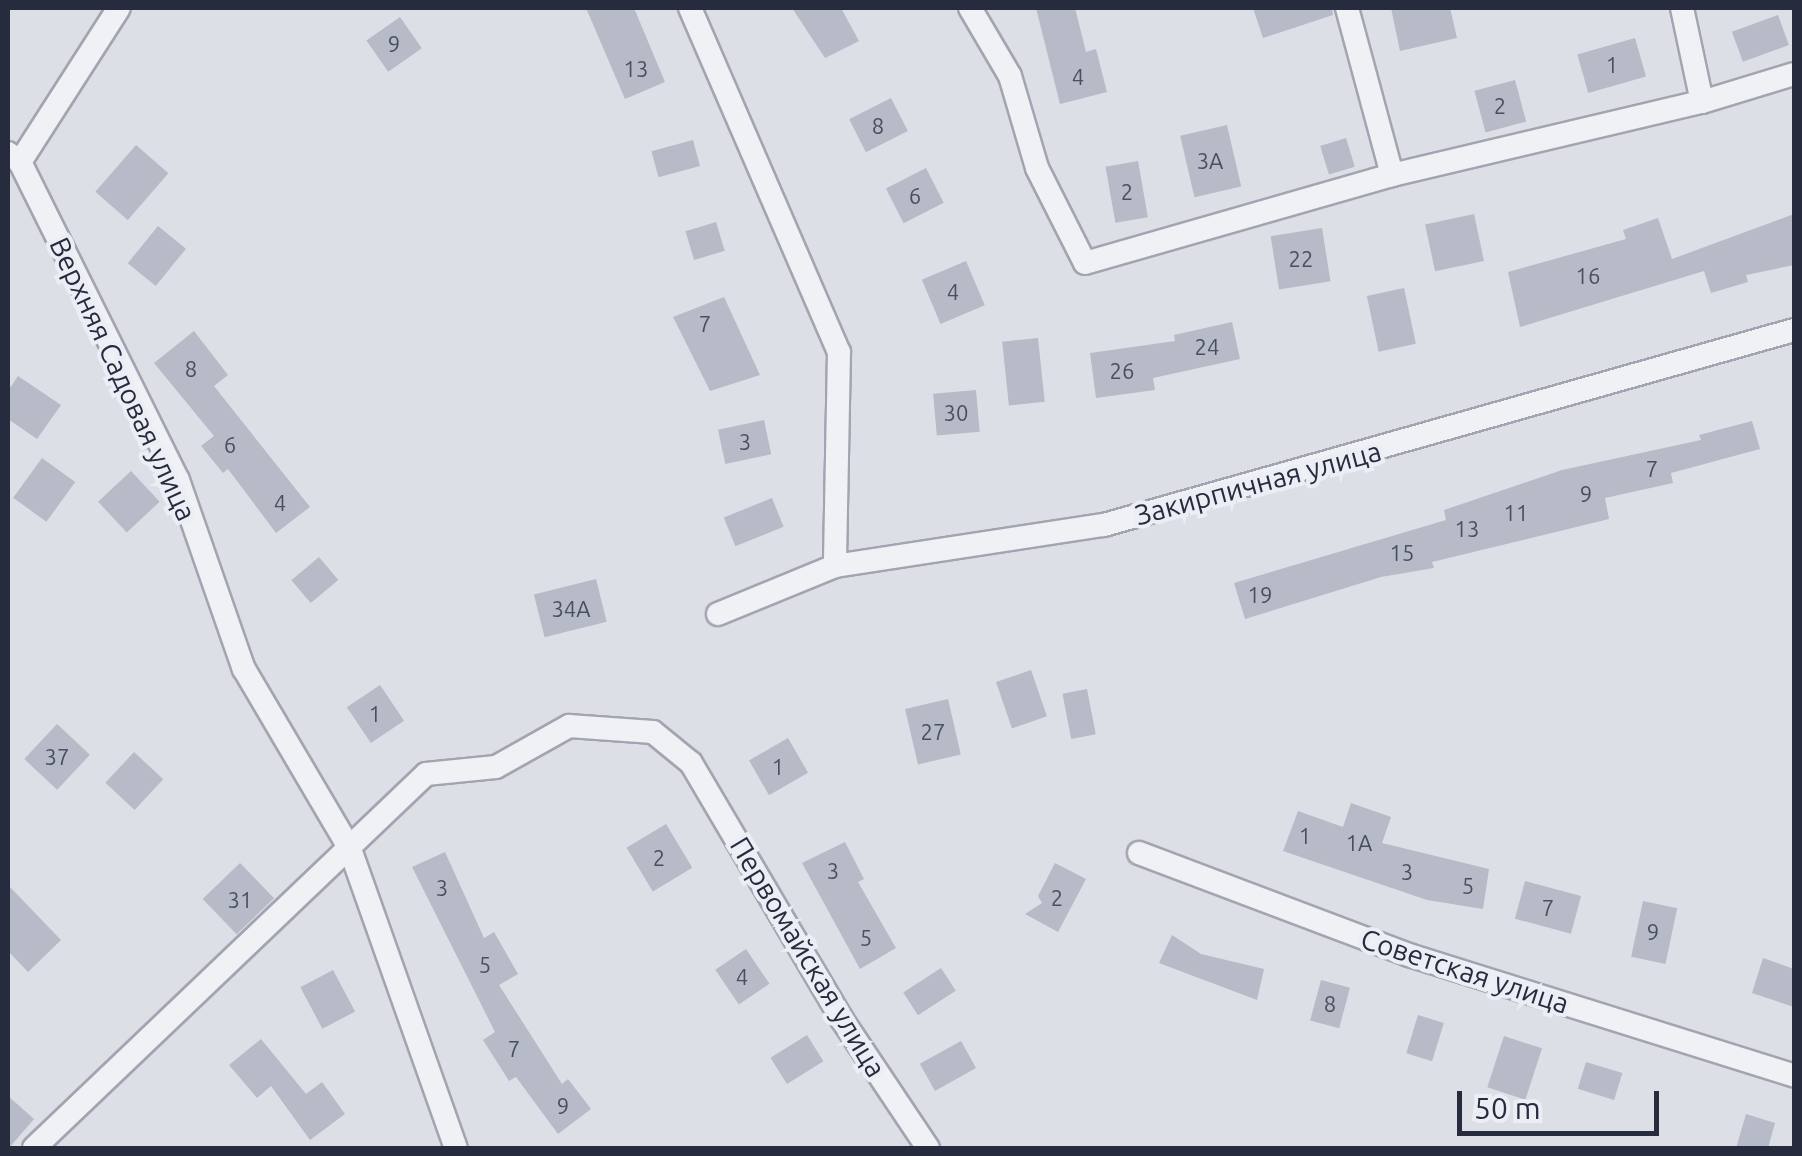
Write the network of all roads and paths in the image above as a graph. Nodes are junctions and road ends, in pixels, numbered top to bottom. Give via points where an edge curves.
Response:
1 (119, 8) edge
2 (690, 8) edge
3 (970, 8) edge
4 (1347, 8) edge
5 (1682, 8) edge
6 (1794, 74) edge
7 (1702, 102) junction
8 (14, 158) edge
9 (1392, 175) junction
10 (1794, 330) edge
11 (835, 566) junction
12 (718, 614) dead end
13 (350, 850) junction
14 (1139, 853) dead end
15 (1794, 1076) edge
16 (34, 1148) edge
17 (456, 1148) edge
18 (928, 1148) edge

1 - 8 street
2 - 11 street via 839,352
3 - 9 street via 1010,76 1037,168 1086,263
4 - 9 street
5 - 7 street
6 - 7 street
7 - 9 street
8 - 13 street, Верхняя Садовая улица via 178,480 244,669
10 - 11 street, Закирпичная улица via 1104,526
11 - 12 street, Закирпичная улица
13 - 16 street
13 - 17 street, Верхняя Садовая улица
13 - 18 street, Первомайская улица via 426,774 496,767 569,726 653,732 691,763 840,1018
14 - 15 street, Советская улица via 1409,955

